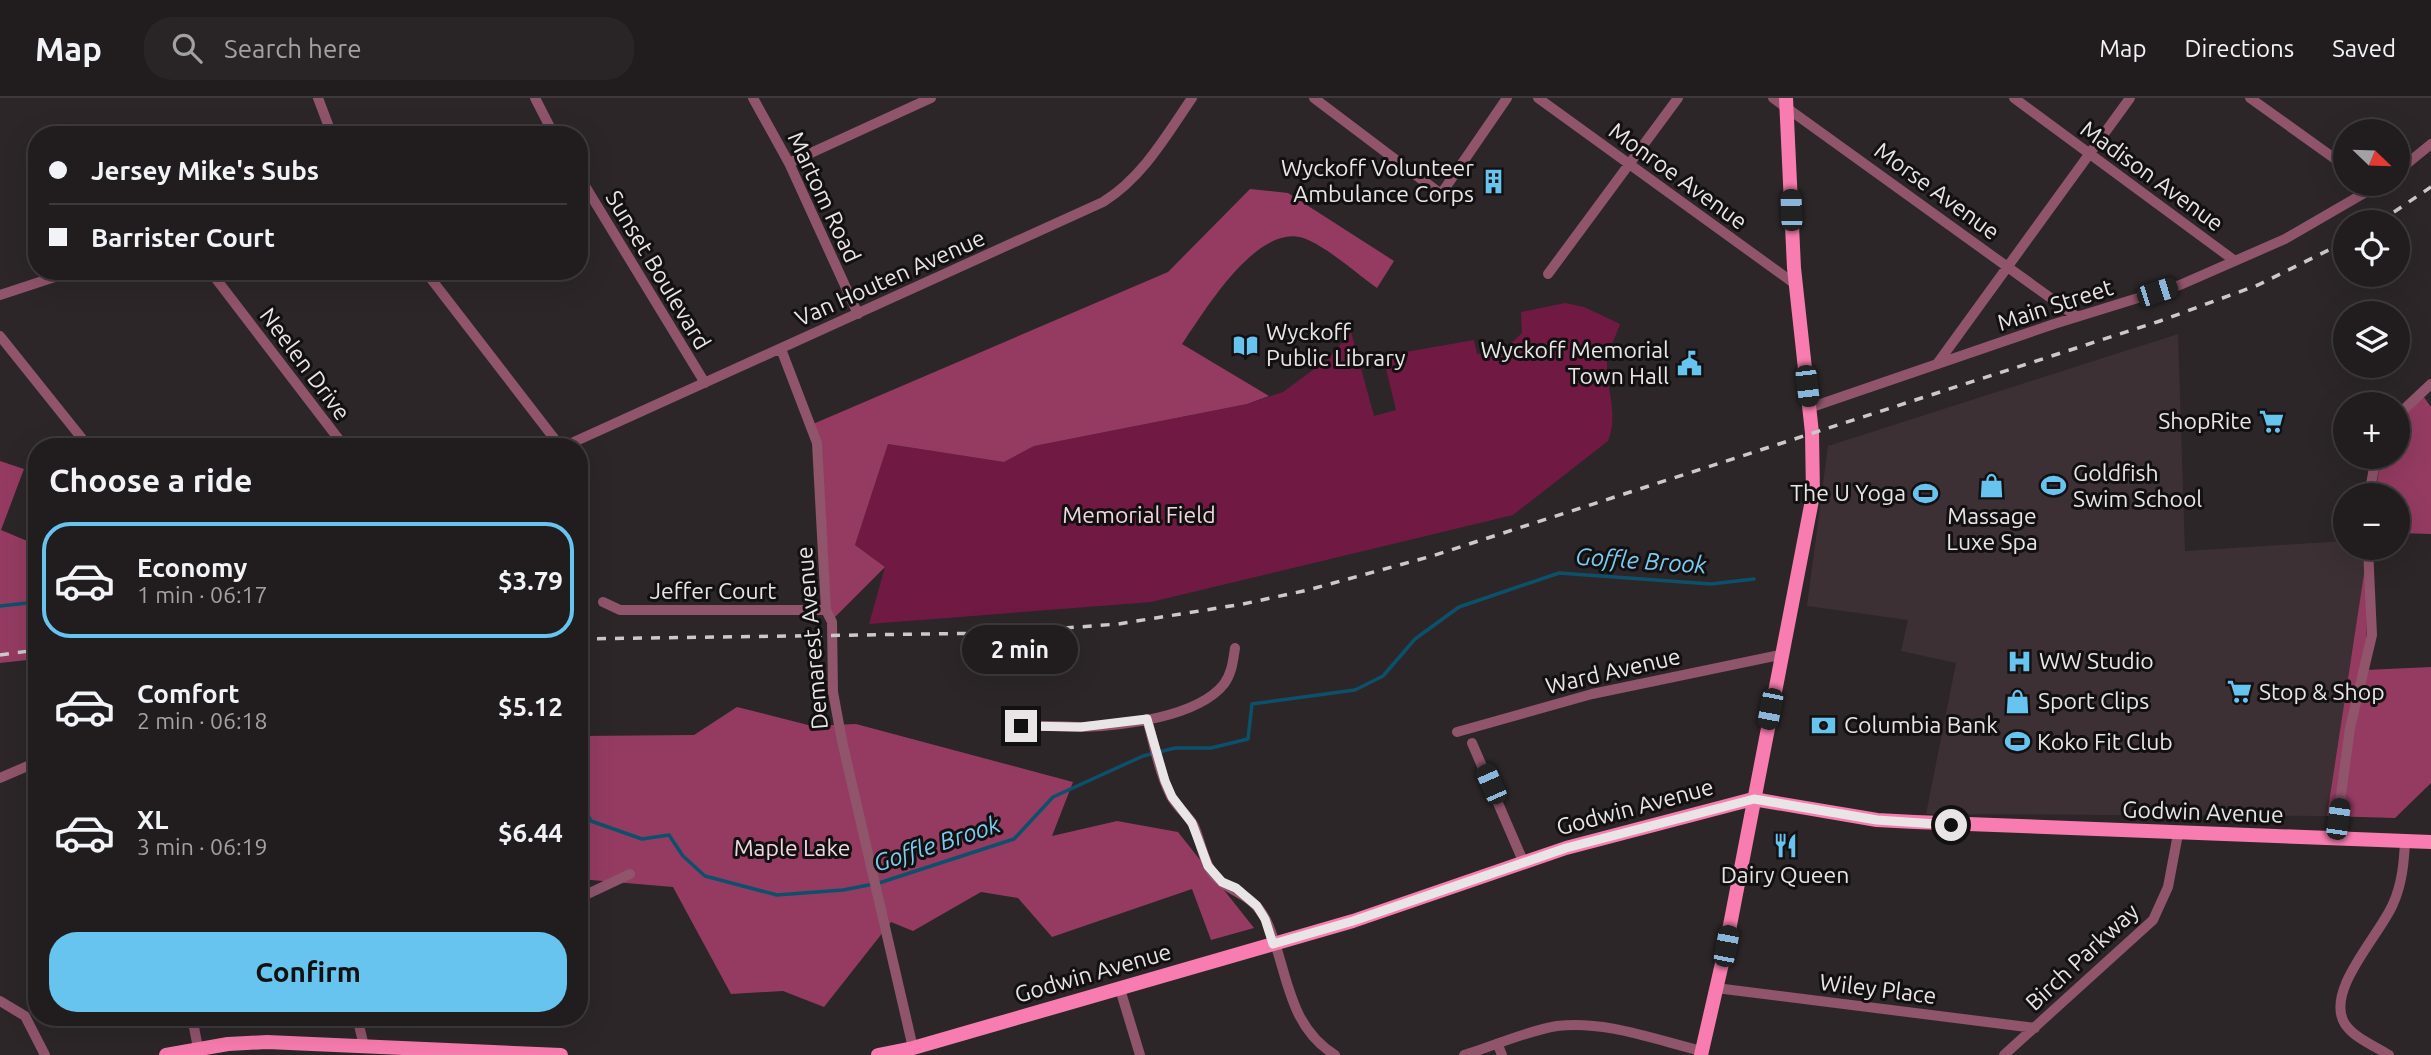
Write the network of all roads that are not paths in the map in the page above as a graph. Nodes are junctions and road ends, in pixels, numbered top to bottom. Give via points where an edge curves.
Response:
1 (318, 98) edge
2 (535, 98) edge
3 (752, 98) edge
4 (931, 98) edge
5 (1192, 98) edge
6 (1314, 98) edge
7 (1507, 98) edge
8 (1538, 98) edge
9 (1678, 98) edge
10 (1773, 98) edge
11 (2014, 98) edge
12 (2130, 98) edge
13 (2250, 98) edge
14 (1786, 103) edge
15 (329, 126) edge
16 (549, 126) edge
17 (2431, 144) edge
18 (2089, 154) junction
19 (2333, 157) edge
20 (2410, 161) edge
21 (789, 163) junction
22 (1629, 164) junction
23 (588, 191) edge
24 (2358, 196) edge
25 (2235, 261) junction
26 (2008, 266) junction
27 (1548, 274) dead end
28 (46, 280) edge
29 (217, 280) edge
30 (432, 280) edge
31 (1795, 284) junction
32 (0, 295) edge
33 (858, 314) junction
34 (2077, 317) junction
35 (0, 336) edge
36 (781, 349) junction
37 (1936, 364) junction
38 (705, 383) junction
39 (2431, 384) edge
40 (2410, 404) edge
41 (1809, 408) junction
42 (82, 438) edge
43 (338, 438) edge
44 (553, 438) edge
45 (583, 438) edge
46 (2369, 560) edge
47 (603, 602) dead end
48 (826, 610) junction
49 (1235, 648) dead end
50 (1780, 655) junction
51 (1147, 719) junction
52 (1007, 729) dead end
53 (1457, 732) dead end
54 (1472, 743) dead end
55 (28, 766) edge
56 (0, 778) edge
57 (1754, 799) junction
58 (2178, 834) junction
59 (2335, 840) junction
60 (2404, 841) junction
61 (2431, 842) edge
62 (1523, 861) junction
63 (630, 874) dead end
64 (588, 894) edge
65 (1273, 944) junction
66 (1716, 988) junction
67 (1120, 989) junction
68 (0, 1001) edge
69 (28, 1022) edge
70 (30, 1026) edge
71 (194, 1026) edge
72 (359, 1026) edge
73 (2035, 1028) junction
74 (364, 1046) junction
75 (198, 1048) junction
76 (913, 1048) junction
77 (1500, 1050) edge
78 (1701, 1053) edge
79 (46, 1055) edge
80 (166, 1055) edge
81 (561, 1055) edge
82 (878, 1055) edge
83 (1140, 1055) edge
84 (1335, 1055) edge
85 (1464, 1055) edge
86 (2004, 1055) edge
87 (2389, 1055) edge

1 - 15 street
2 - 16 street
3 - 21 street, Martom Road
4 - 21 street
5 - 33 street, Van Houten Avenue via 1143,168 1117,193
6 - 7 street via 1441,194
8 - 22 street, Monroe Avenue
9 - 22 street
10 - 14 street, Morse Avenue
11 - 18 street, Madison Avenue
12 - 18 street
13 - 19 street
14 - 26 street, Morse Avenue
14 - 31 main road
17 - 20 street
18 - 25 street, Madison Avenue
18 - 26 street
21 - 33 street, Martom Road
22 - 27 street
22 - 31 street, Monroe Avenue
23 - 38 street, Sunset Boulevard
24 - 25 street, Main Street via 2322,220
25 - 34 street, Main Street via 2180,285
26 - 34 street, Morse Avenue
26 - 37 street
28 - 32 street
29 - 43 street, Neelen Drive
30 - 44 street
31 - 41 main road
33 - 36 street, Van Houten Avenue
34 - 37 street, Main Street
35 - 42 street
36 - 38 street, Van Houten Avenue
36 - 48 street, Demarest Avenue via 817,443
37 - 41 street, Main Street
38 - 45 street, Van Houten Avenue
39 - 40 street
41 - 50 main road via 1813,495
46 - 59 street via 2372,635 2350,728
47 - 48 street, Jeffer Court via 620,610
48 - 76 street, Demarest Avenue via 832,622 833,692 842,741
49 - 51 street via 1229,675 1216,691 1182,710
50 - 53 street, Ward Avenue via 1592,694
50 - 57 main road
51 - 52 street
51 - 65 street via 1165,781 1192,823 1208,866 1222,882 1257,906
54 - 62 street
55 - 56 street
57 - 58 main road, Godwin Avenue via 1877,820
57 - 62 main road, Godwin Avenue
57 - 66 main road
58 - 59 main road, Godwin Avenue
58 - 73 street, Birch Parkway via 2166,893 2152,920
59 - 60 main road, Godwin Avenue
60 - 61 main road, Godwin Avenue
60 - 87 street via 2394,902 2345,983 2339,1003 2351,1031
62 - 65 main road, Godwin Avenue
63 - 64 street
65 - 67 main road, Godwin Avenue
65 - 84 street via 1301,1019 1316,1040
66 - 73 street, Wiley Place
66 - 78 main road
67 - 76 main road, Godwin Avenue
67 - 83 street
68 - 69 street
70 - 79 street
71 - 75 street
72 - 74 street
73 - 86 street, Birch Parkway
74 - 75 main road via 267,1042
74 - 81 main road
75 - 80 main road
76 - 82 main road, Godwin Avenue
77 - 78 street via 1542,1030 1568,1025 1605,1028
77 - 85 street

